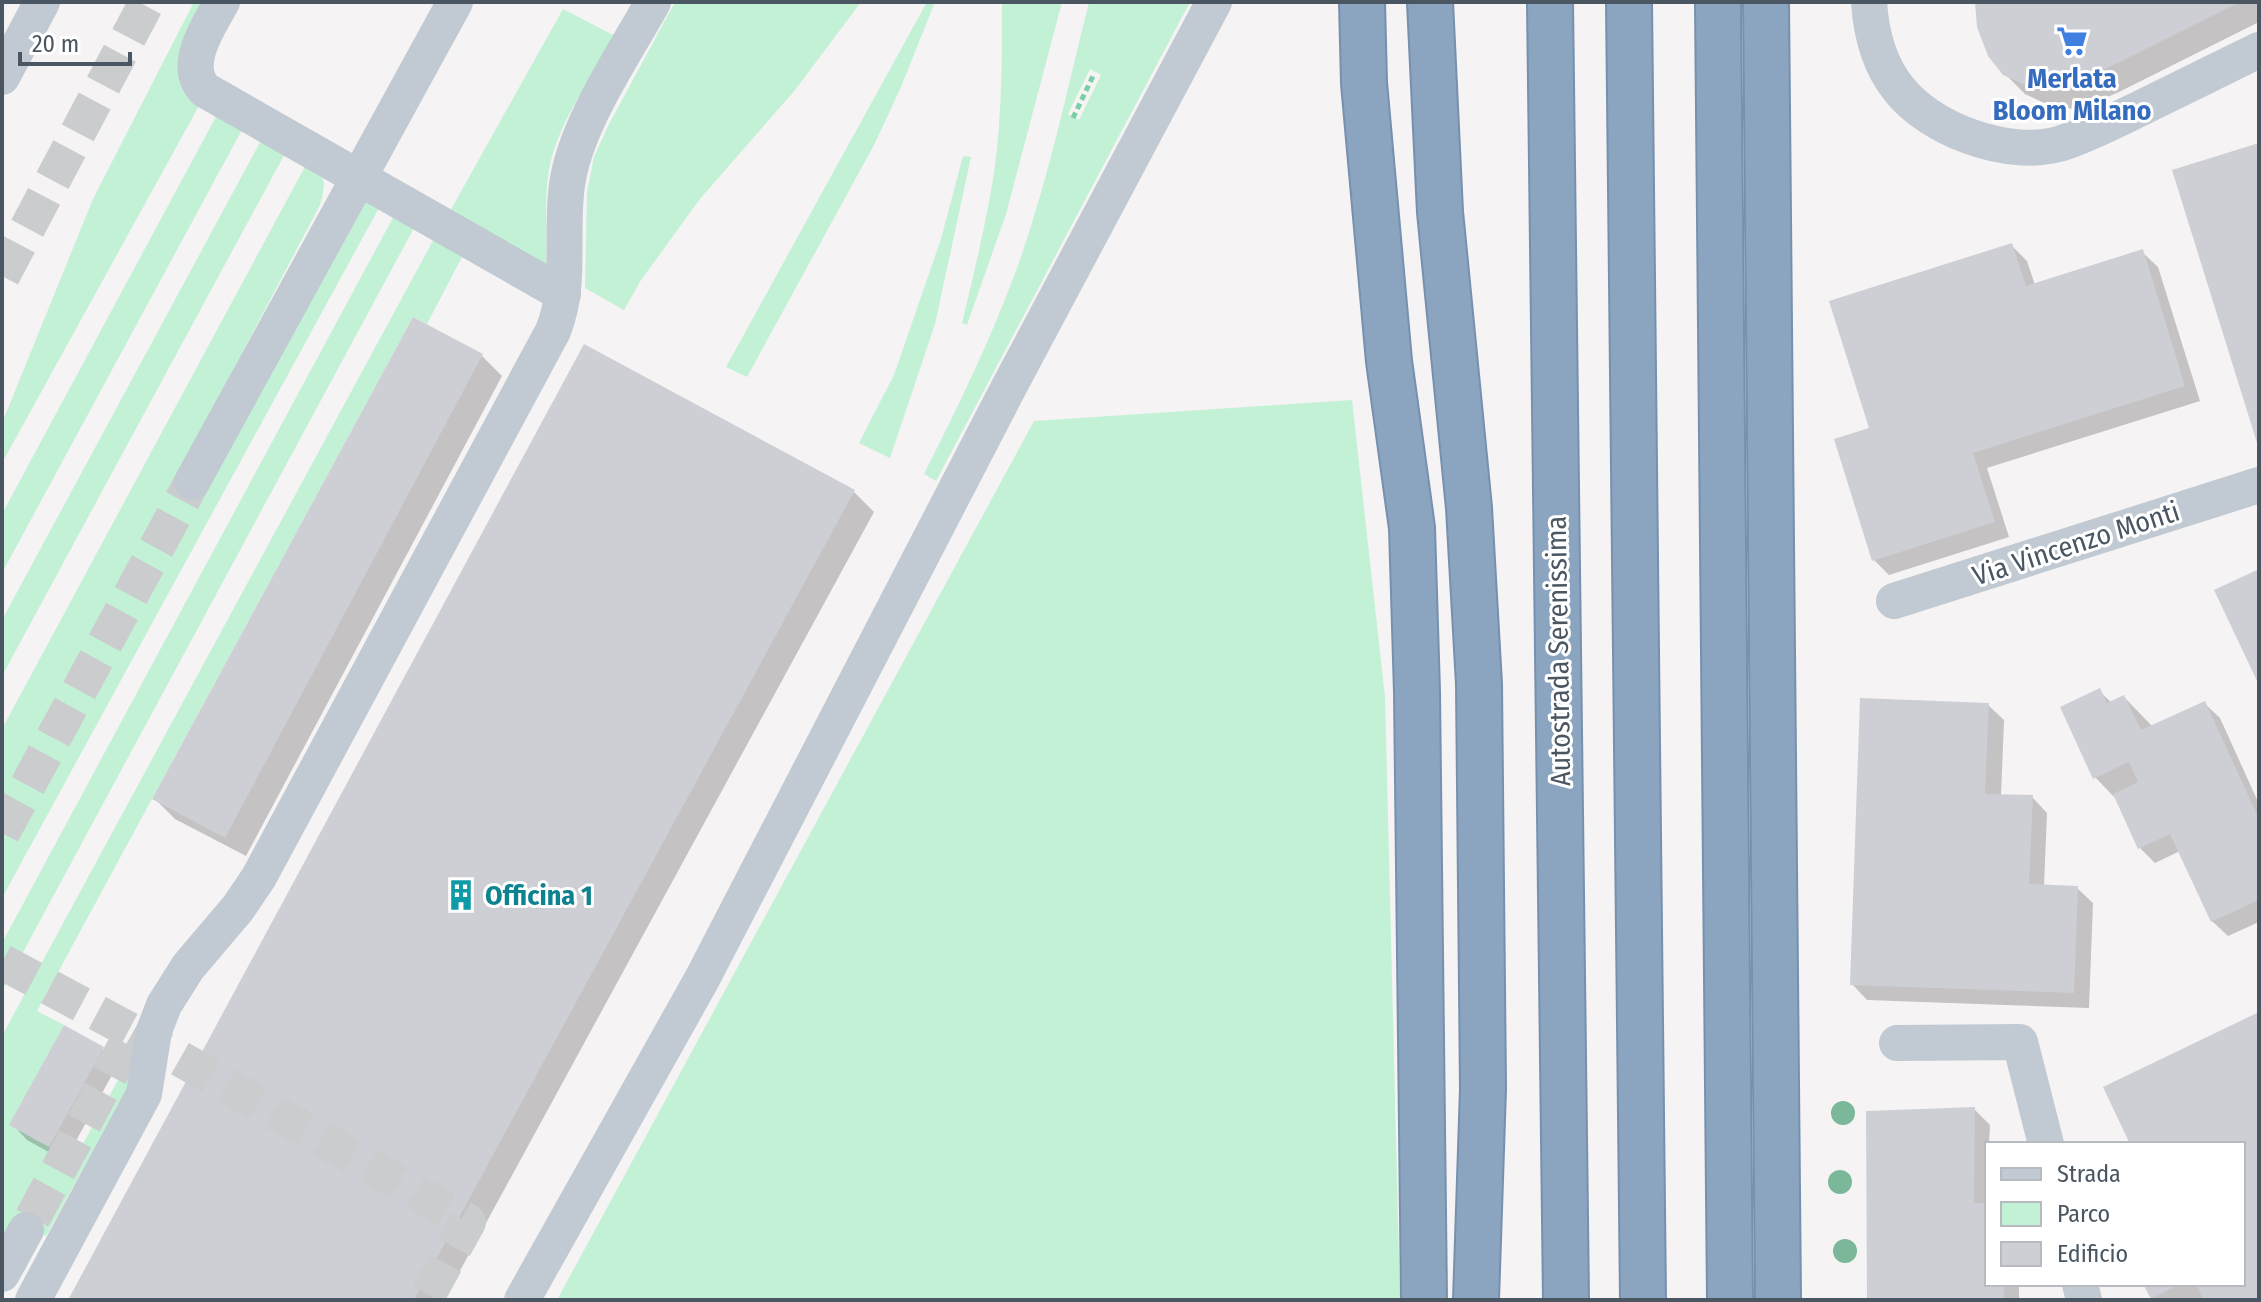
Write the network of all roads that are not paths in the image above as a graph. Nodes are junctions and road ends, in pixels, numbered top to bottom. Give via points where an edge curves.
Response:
1 (42, 2) edge
2 (222, 2) edge
3 (455, 2) edge
4 (653, 2) edge
5 (1214, 2) edge
6 (1362, 2) edge
7 (1430, 2) edge
8 (1550, 2) edge
9 (1629, 2) edge
10 (1718, 2) edge
11 (1766, 2) edge
12 (1869, 2) edge
13 (2259, 50) edge
14 (2, 77) edge
15 (359, 178) junction
16 (1374, 190) junction
17 (563, 294) junction
18 (192, 482) tunnel mouth
19 (2259, 485) edge
20 (1894, 601) dead end
21 (1897, 1043) dead end
22 (2045, 1142) edge
23 (26, 1230) tunnel mouth
24 (2, 1274) edge
25 (33, 1300) edge
26 (522, 1300) edge
27 (1424, 1300) edge
28 (1474, 1300) edge
29 (1566, 1300) edge
30 (1643, 1300) edge
31 (1730, 1300) edge
32 (1778, 1300) edge

1 - 14 street
2 - 15 street via 200,47 196,71 201,85
3 - 15 street
4 - 17 street via 579,139 567,183
5 - 26 street via 702,979
6 - 16 highway
7 - 28 highway via 1440,212 1469,508 1479,684 1483,1089
8 - 29 highway, Autostrada Serenissima
9 - 30 highway
10 - 31 highway
11 - 32 highway
12 - 13 street via 1879,52 1898,89 1954,132 1989,143 2056,145
15 - 17 street
15 - 18 street
16 - 27 highway via 1389,361 1412,528
16 - 28 highway via 1409,363 1453,765
17 - 25 street via 553,331 259,877 164,1005 154,1031 144,1094
19 - 20 street, Via Vincenzo Monti
21 - 22 street via 2020,1042
23 - 24 street

